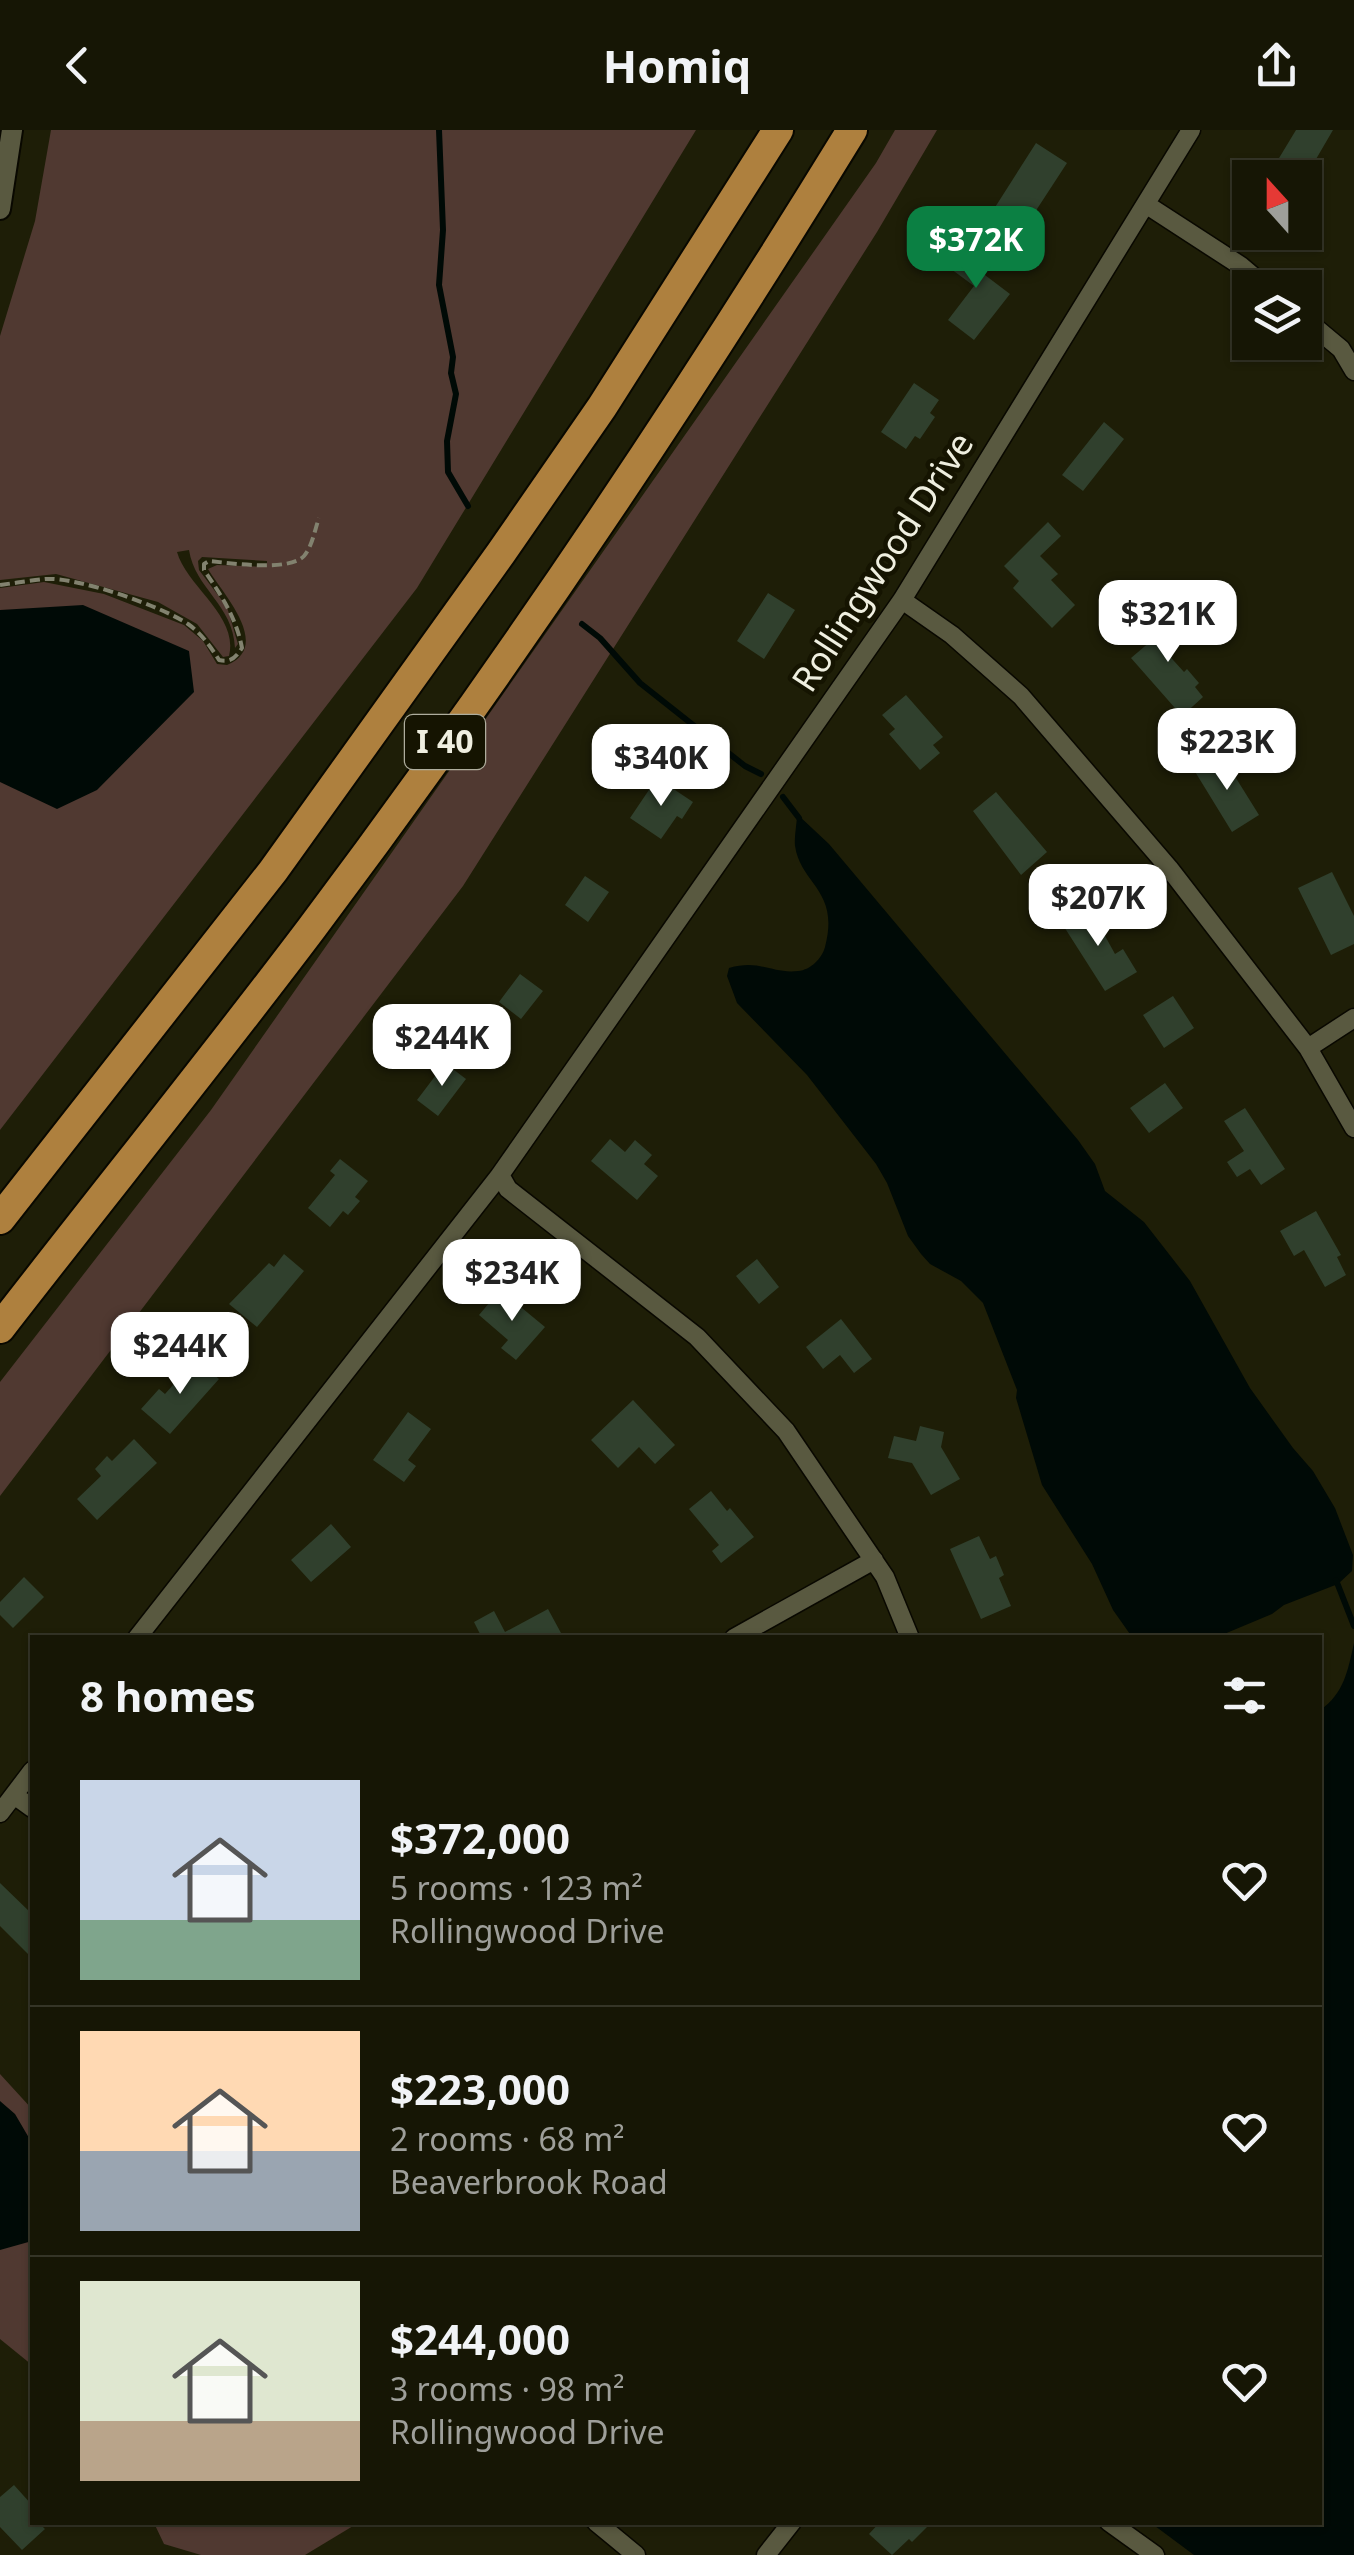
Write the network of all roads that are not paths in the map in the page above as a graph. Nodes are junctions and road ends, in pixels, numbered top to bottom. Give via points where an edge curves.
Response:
1 (12, 130) edge
2 (778, 130) edge
3 (852, 130) edge
4 (1191, 130) edge
5 (1147, 206) junction
6 (0, 209) edge
7 (1246, 270) edge
8 (1322, 333) edge
9 (1354, 372) edge
10 (902, 600) junction
11 (1354, 1018) edge
12 (1308, 1048) junction
13 (1354, 1128) edge
14 (500, 1175) junction
15 (0, 1219) edge
16 (0, 1328) edge
17 (874, 1560) junction
18 (139, 1635) edge
19 (739, 1635) edge
20 (909, 1635) edge
21 (30, 1774) edge
22 (14, 1795) junction
23 (30, 1807) edge
24 (0, 1813) edge
25 (600, 2525) edge
26 (790, 2525) edge
27 (1114, 2525) edge
28 (636, 2555) edge
29 (766, 2555) edge
30 (1156, 2555) edge

1 - 6 street
2 - 15 highway, I 40 via 501,553 273,871
3 - 16 highway, I 40 via 541,610 311,928
4 - 5 street, Rollingwood Drive
5 - 7 street
5 - 10 street, Rollingwood Drive
8 - 9 street via 1341,348
10 - 12 street via 1021,696 1170,868
10 - 14 street, Rollingwood Drive
11 - 12 street
12 - 13 street
14 - 17 street via 508,1189 697,1336 786,1431
14 - 18 street, Rollingwood Drive
17 - 19 street
17 - 20 street
21 - 22 street
22 - 23 street
22 - 24 street
25 - 28 street
26 - 29 street
27 - 30 street

